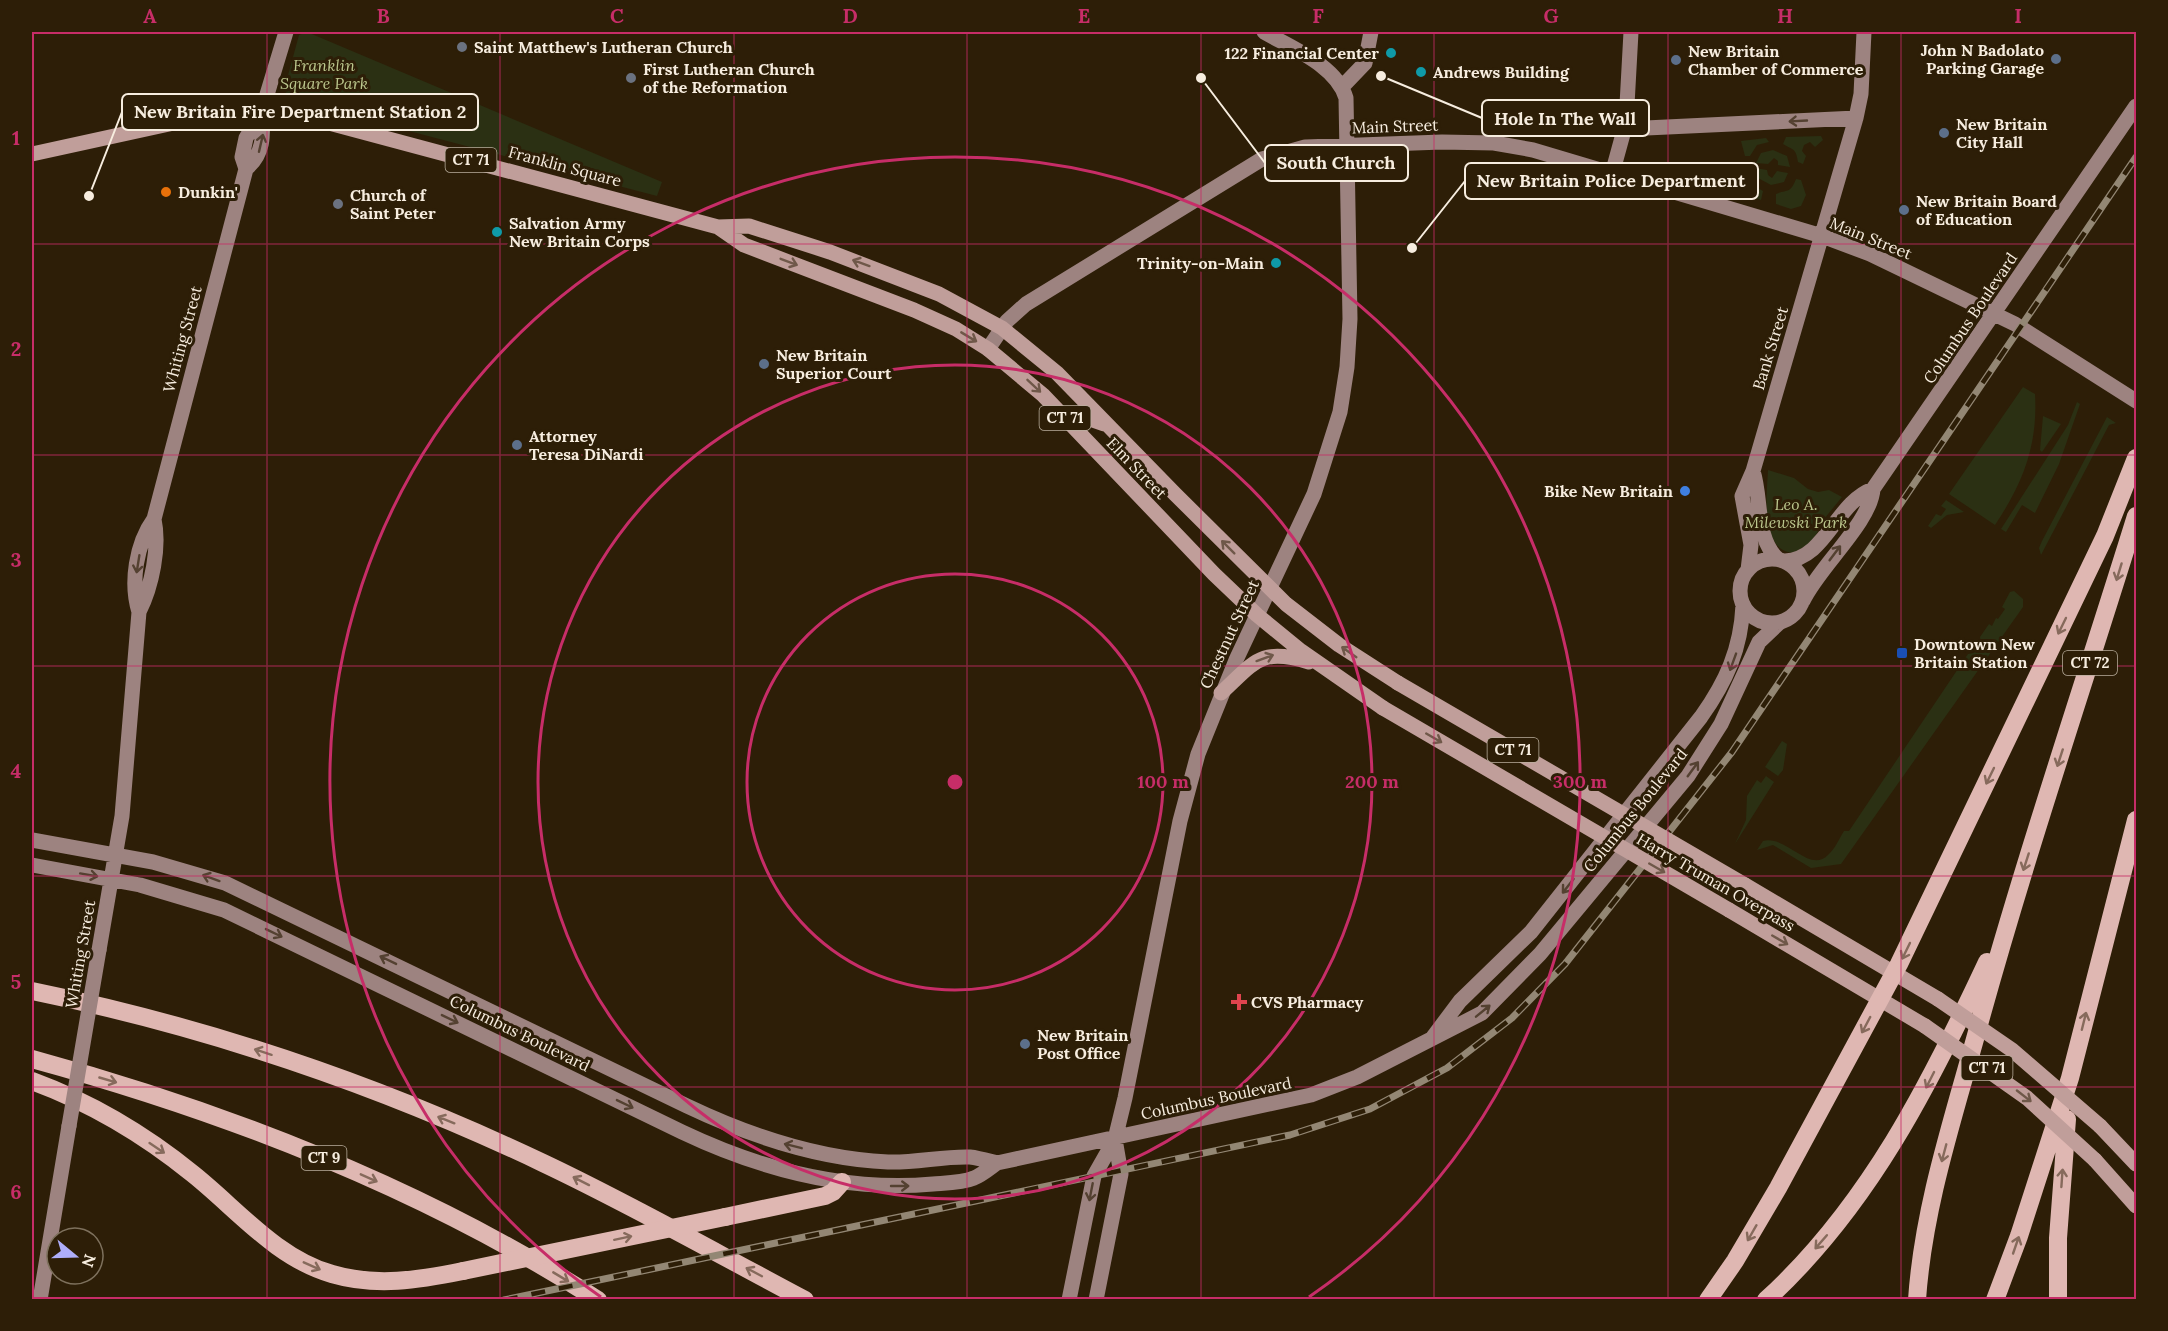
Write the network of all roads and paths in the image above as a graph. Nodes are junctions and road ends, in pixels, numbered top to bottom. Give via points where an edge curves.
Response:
1 (286, 32) edge
2 (1264, 32) edge
3 (1371, 32) edge
4 (1631, 32) edge
5 (1864, 32) edge
6 (1342, 87) junction
7 (2136, 106) edge
8 (262, 111) junction
9 (1856, 118) junction
10 (1625, 129) junction
11 (1346, 146) junction
12 (32, 154) edge
13 (1612, 174) junction
14 (718, 227) junction
15 (768, 231) junction
16 (1822, 236) junction
17 (760, 251) junction
18 (915, 284) junction
19 (907, 306) junction
20 (1994, 313) junction
21 (1002, 328) junction
22 (988, 349) junction
23 (2130, 397) edge
24 (1062, 415) junction
25 (1109, 426) junction
26 (2136, 458) edge
27 (1753, 471) junction
28 (1873, 489) junction
29 (2136, 516) edge
30 (1781, 560) junction
31 (1748, 570) junction
32 (1270, 588) junction
33 (1803, 601) junction
34 (1743, 605) junction
35 (1257, 615) junction
36 (1779, 623) junction
37 (1320, 666) junction
38 (1221, 693) junction
39 (1649, 783) junction
40 (1676, 791) junction
41 (2136, 820) edge
42 (32, 840) edge
43 (116, 854) junction
44 (32, 865) edge
45 (111, 879) junction
46 (2009, 914) junction
47 (1894, 974) junction
48 (32, 991) edge
49 (1880, 998) junction
50 (1432, 1038) junction
51 (32, 1059) edge
52 (2070, 1078) junction
53 (32, 1081) edge
54 (1115, 1139) junction
55 (851, 1158) junction
56 (997, 1163) junction
57 (2136, 1164) edge
58 (842, 1182) junction
59 (2136, 1206) edge
60 (40, 1299) edge
61 (598, 1299) edge
62 (805, 1299) edge
63 (1069, 1299) edge
64 (1096, 1299) edge
65 (1708, 1299) edge
66 (1766, 1299) edge
67 (1917, 1299) edge
68 (1995, 1299) edge
69 (2058, 1299) edge

1 - 8 street, Whiting Street
2 - 6 street via 1329,72
3 - 6 street via 1365,63
4 - 10 street
5 - 9 street, Bank Street via 1862,88
6 - 11 street, Chestnut Street via 1347,105
7 - 20 street, Columbus Boulevard
8 - 12 main road, CT 71 via 201,116
8 - 14 main road, Franklin Square / CT 71 via 329,123
8 - 43 street, Whiting Street via 246,138 242,157 246,169 154,519 144,533 137,566 134,594 139,612
9 -> 10 street
9 - 16 street, Bank Street
10 - 13 street
11 - 13 street, Main Street via 1502,144
11 - 21 street, Main Street via 1301,148 1253,163 1026,304
11 - 32 street, Chestnut Street via 1350,319 1344,390 1319,481
13 - 16 street, Main Street
14 - 15 main road, Franklin Square / CT 71 via 749,226
14 - 17 main road, Franklin Square / CT 71
15 - 17 main road
18 -> 15 main road, Franklin Square / CT 71
16 - 20 street, Main Street via 1870,254
16 - 27 street, Bank Street
17 -> 19 main road, Franklin Square / CT 71
18 - 19 main road
18 - 21 main road, Franklin Square / CT 71
19 -> 22 main road, Franklin Square / CT 71
20 - 23 street, Main Street
20 - 28 street, Columbus Boulevard
21 - 22 street, Main Street
21 - 25 main road, Elm Street / CT 71 via 1045,361
22 -> 24 main road, Elm Street / CT 71
24 - 25 main road via 1081,416
24 - 35 main road, Elm Street / CT 71
32 -> 25 main road, Elm Street / CT 71
26 -> 47 highway via 2105,536
27 - 30 street via 1764,534 1769,548
27 - 31 street, Bank Street via 1742,496 1751,545
28 - 30 street, Columbus Boulevard via 1855,499 1810,552
33 -> 28 street, Columbus Boulevard via 1866,511
29 -> 46 highway, CT 72
30 - 31 street via 1761,561
30 - 33 street via 1801,576
31 - 34 street via 1740,585
32 - 35 street, Chestnut Street
47 -> 32 main road, Harry Truman Overpass / CT 71, bridge via 1398,683 1326,636
33 - 36 street via 1795,614
34 - 36 street via 1758,620
34 -> 39 street, Columbus Boulevard via 1738,647 1724,683
35 - 37 main road, Harry Truman Overpass / CT 71
35 - 38 street, Chestnut Street
40 -> 36 street, Columbus Boulevard via 1714,736 1759,642
38 -> 37 main road via 1258,660 1268,656 1286,656
37 -> 49 main road, Harry Truman Overpass / CT 71, bridge via 1383,708
38 - 54 street, Chestnut Street via 1184,803
39 - 40 street via 1662,790
39 -> 50 street, Columbus Boulevard via 1531,932 1460,1001
50 -> 40 street, Columbus Boulevard via 1482,1013 1510,986
52 -> 41 highway
42 - 43 street, Columbus Boulevard
43 - 45 street, Whiting Street
55 -> 43 street, Columbus Boulevard via 788,1145 729,1126 244,891 190,871
44 -> 45 street, Columbus Boulevard
45 -> 58 street, Columbus Boulevard via 175,893 238,916 719,1149 769,1167
45 - 60 street, Whiting Street, bridge
46 -> 66 highway via 1936,1067 1897,1137 1829,1233
46 -> 67 highway via 1935,1188
47 - 49 highway
47 - 57 main road, Harry Truman Overpass / CT 71, bridge via 2024,1058
62 -> 48 highway via 563,1172 427,1112 222,1039
49 -> 59 main road, Harry Truman Overpass / CT 71, bridge via 2027,1098 2095,1161
49 -> 65 highway via 1747,1242
50 - 54 street, Columbus Boulevard via 1355,1078 1311,1095
51 -> 61 highway, CT 9 via 184,1104 323,1158 469,1225
68 -> 52 highway
69 -> 52 highway via 2059,1218
53 -> 58 highway, bridge via 84,1104 158,1148 273,1243 315,1268 346,1278 378,1282 463,1271 825,1196
54 - 56 street, Columbus Boulevard
54 -> 63 street, Chestnut Street via 1094,1176
54 - 64 street, Chestnut Street via 1121,1174
55 - 56 street, Columbus Boulevard via 907,1162 972,1157
55 - 58 street
58 -> 56 street, Columbus Boulevard via 898,1186 950,1182 974,1178

